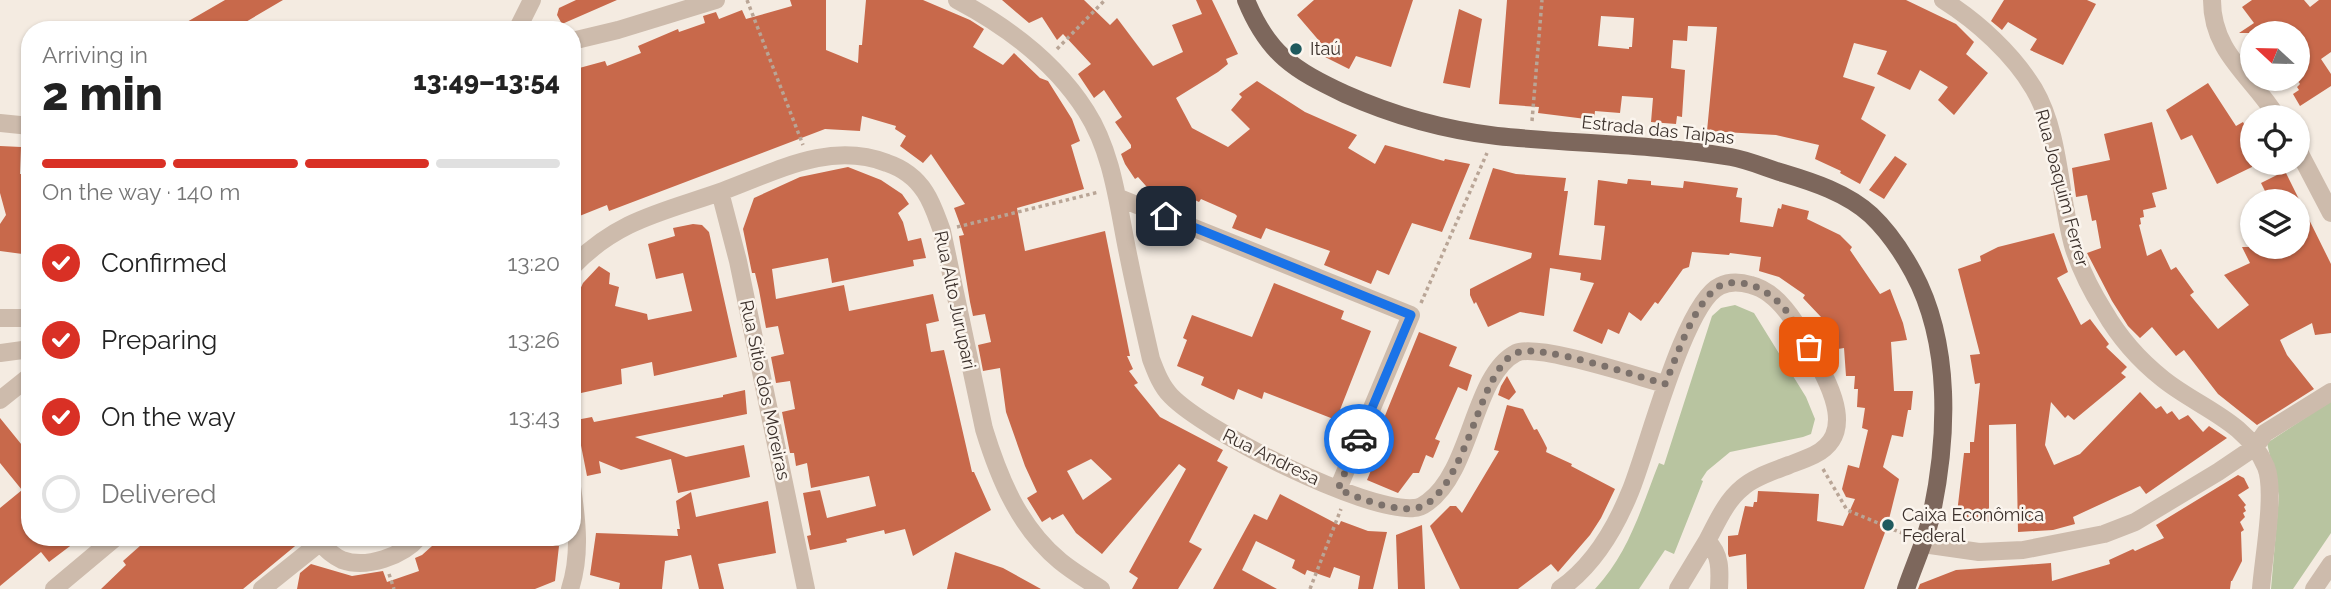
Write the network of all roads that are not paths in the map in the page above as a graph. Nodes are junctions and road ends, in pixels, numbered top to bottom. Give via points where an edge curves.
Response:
1 (532, 0) edge
2 (716, 0) edge
3 (957, 0) edge
4 (1246, 0) edge
5 (1943, 0) edge
6 (2212, 0) edge
7 (522, 21) edge
8 (581, 39) edge
9 (2269, 105) edge
10 (0, 123) edge
11 (21, 125) edge
12 (2310, 173) edge
13 (720, 192) junction
14 (1116, 192) junction
15 (2331, 213) edge
16 (581, 257) edge
17 (0, 318) edge
18 (21, 318) edge
19 (21, 350) edge
20 (0, 353) edge
21 (21, 383) edge
22 (1665, 384) junction
23 (2331, 392) edge
24 (0, 400) edge
25 (2255, 447) junction
26 (1342, 491) junction
27 (1707, 541) junction
28 (1923, 544) junction
29 (105, 546) edge
30 (316, 546) edge
31 (327, 546) edge
32 (409, 546) edge
33 (577, 546) edge
34 (2331, 564) edge
35 (1908, 582) edge
36 (54, 589) edge
37 (261, 589) edge
38 (570, 589) edge
39 (806, 589) edge
40 (1101, 589) edge
41 (1560, 589) edge
42 (1678, 589) edge
43 (1719, 589) edge
44 (1894, 589) edge
45 (2261, 589) edge
46 (2315, 589) edge

1 - 7 street
2 - 8 street
3 - 14 street, Rua Andresa via 1002,26 1045,61 1087,112
4 - 28 main road, Estrada das Taipas via 1268,43 1286,61 1326,85 1390,111 1495,135 1733,158 1811,181 1869,213 1895,240 1919,283 1931,312 1940,365 1939,461
5 - 25 street, Rua Joaquim Ferrer via 1989,36 2035,90 2048,125 2074,247 2090,286 2119,335 2165,380 2238,428
6 - 9 street via 2220,41
10 - 11 street
12 - 15 street
13 - 16 street, Rua Alto Jurupari via 631,223
13 - 39 street, Rua Sítio dos Moreiras
13 - 40 street, Rua Alto Jurupari via 836,154 892,164 910,175 924,190 942,231 984,429 1006,489 1045,547
14 - 26 street, Rua Andresa via 1151,359 1169,395 1227,436
14 - 26 street via 1411,315
17 - 18 street
19 - 20 street
21 - 24 street
22 - 26 street, Rua Andresa via 1552,353 1517,353 1500,366 1453,473 1439,494 1416,508 1380,504
22 - 27 street via 1702,303 1718,286 1732,282 1759,287 1800,329 1837,411 1835,435 1829,444 1815,455 1743,486
22 - 41 street via 1630,492 1610,534 1589,563
23 - 25 street via 2265,433
25 - 28 street via 2135,523 2104,534 2023,550 1979,552
25 - 45 street, Rua Joaquim Ferrer via 2267,469 2269,487
27 - 42 street
27 - 43 street via 1720,566
28 - 35 main road, Estrada das Taipas
29 - 36 street
30 - 37 street
31 - 32 street via 343,560 369,562
33 - 38 street
34 - 46 street
35 - 44 main road

